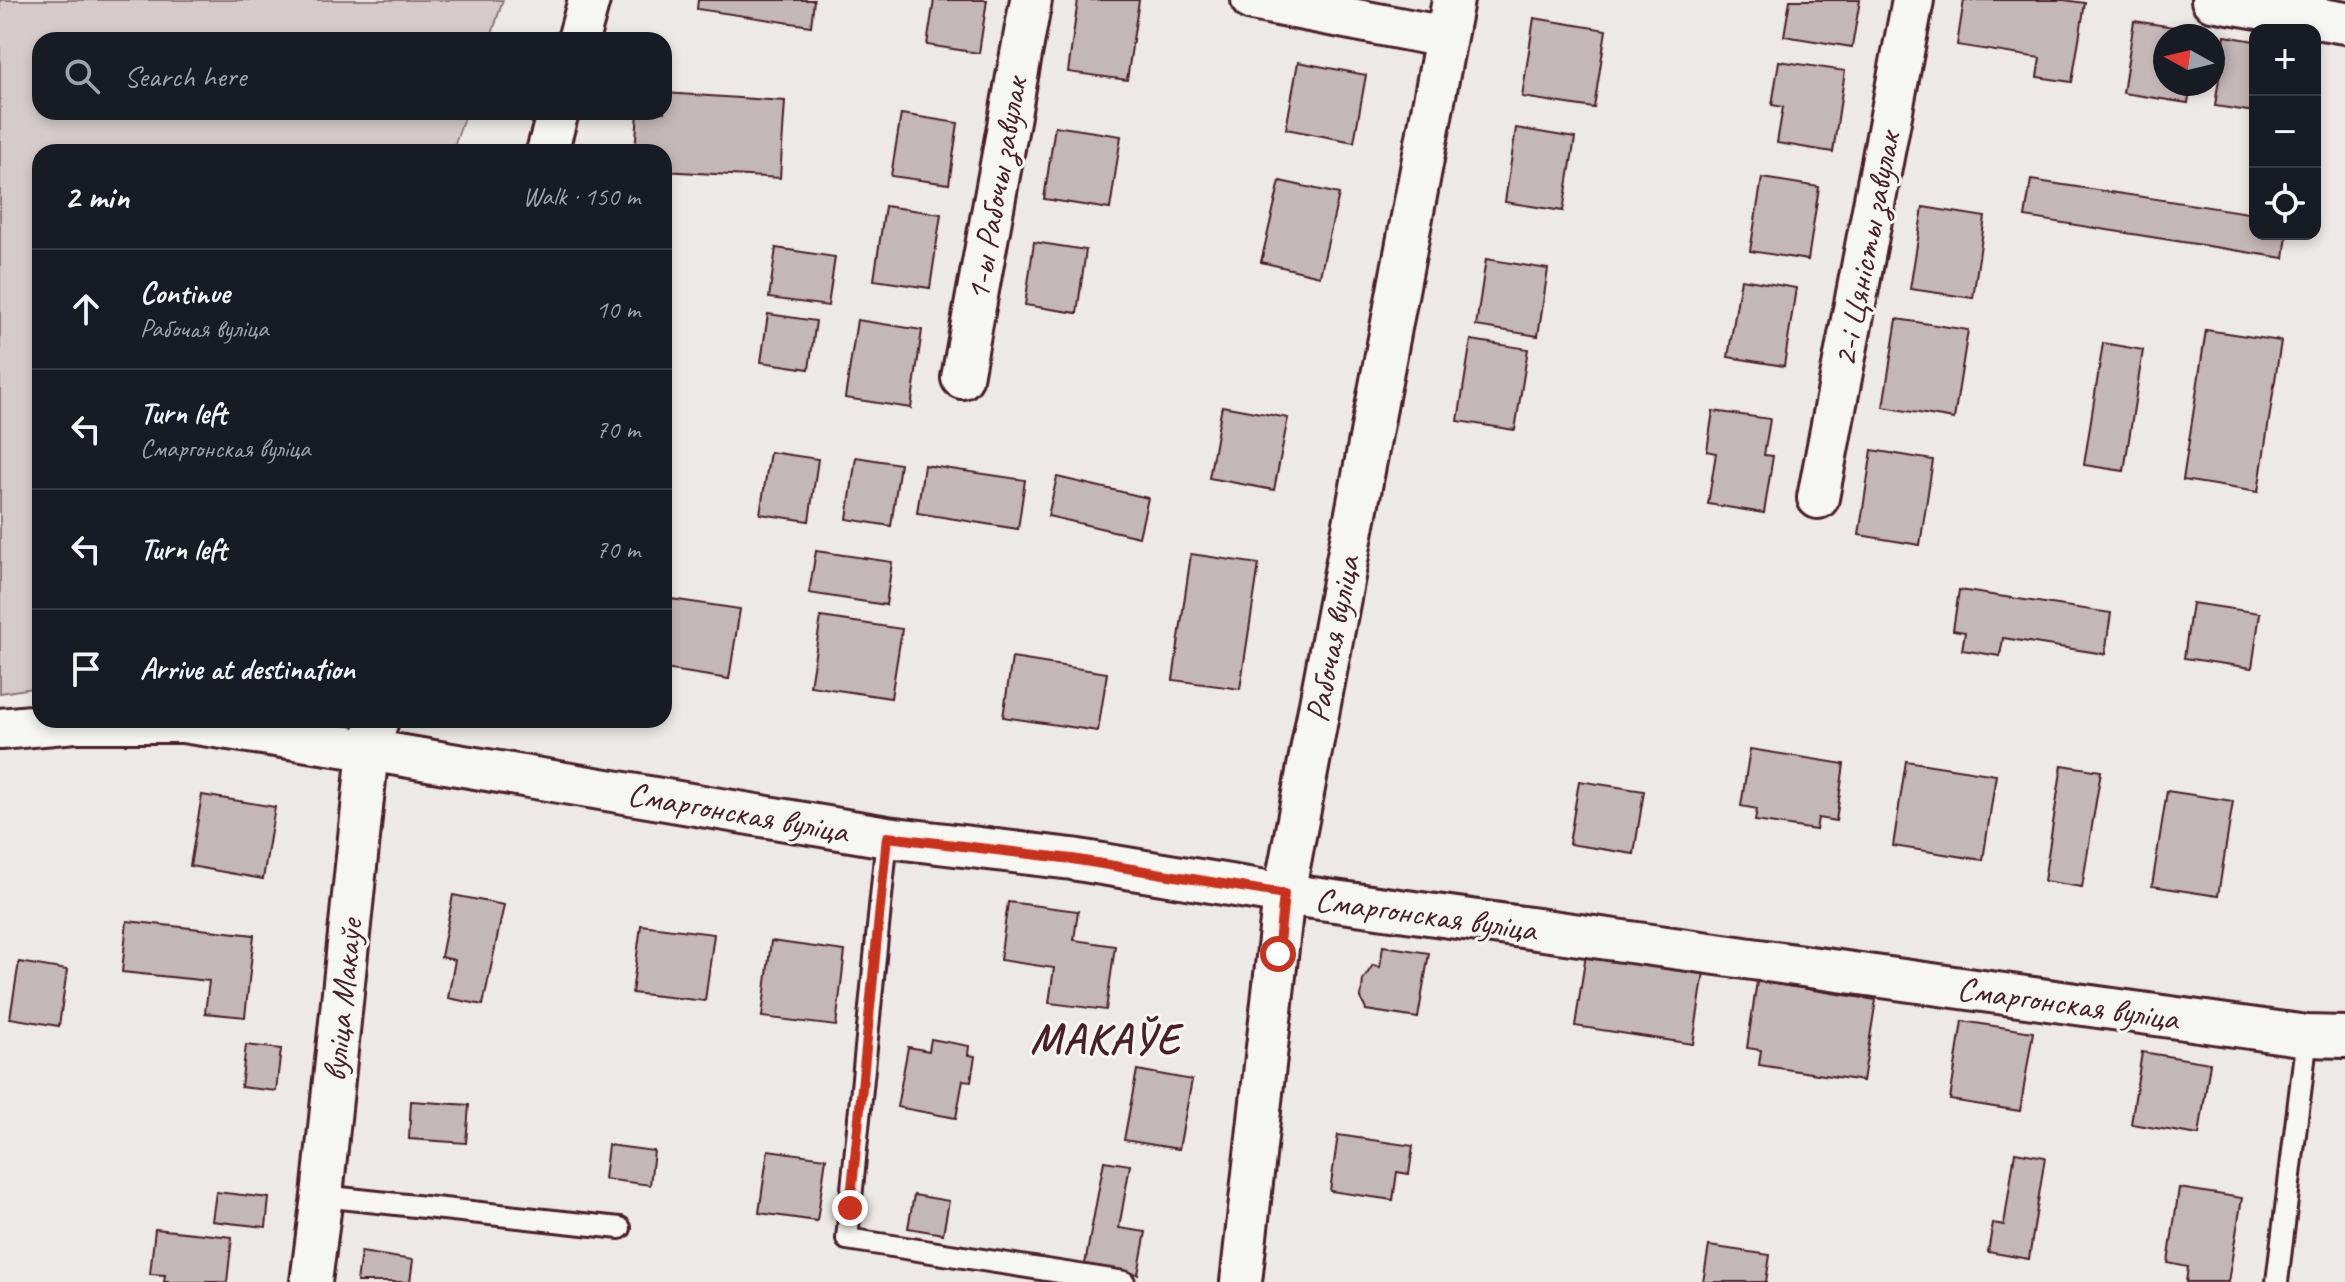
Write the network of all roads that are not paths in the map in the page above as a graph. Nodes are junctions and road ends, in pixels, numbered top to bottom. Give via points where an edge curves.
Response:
1 (589, 0) edge
2 (1031, 0) edge
3 (1252, 0) edge
4 (1913, 0) edge
5 (2212, 0) edge
6 (1449, 19) edge
7 (2345, 23) edge
8 (580, 32) edge
9 (556, 120) edge
10 (549, 144) edge
11 (962, 378) dead end
12 (1818, 498) dead end
13 (32, 726) edge
14 (271, 728) edge
15 (0, 729) edge
16 (373, 735) edge
17 (887, 837) junction
18 (1284, 894) junction
19 (2326, 1037) edge
20 (322, 1196) junction
21 (620, 1228) dead end
22 (311, 1282) edge
23 (1124, 1282) edge
24 (1241, 1282) edge
25 (2277, 1282) edge

1 - 8 street
2 - 11 street, 1-ы Рабочы завулак
3 - 6 street
4 - 12 street, 2-і Цяністы завулак
5 - 7 street
6 - 18 street, Рабочая вуліца
9 - 10 street
13 - 15 street, Смаргонская вуліца
14 - 16 street, Смаргонская вуліца
16 - 17 street, Смаргонская вуліца
16 - 20 street, вуліца Макаўе
17 - 18 street, Смаргонская вуліца via 1072,859
17 - 23 lane via 847,1239
18 - 19 street, Смаргонская вуліца
18 - 24 street, Рабочая вуліца
19 - 25 lane
20 - 21 lane
20 - 22 street, вуліца Макаўе

